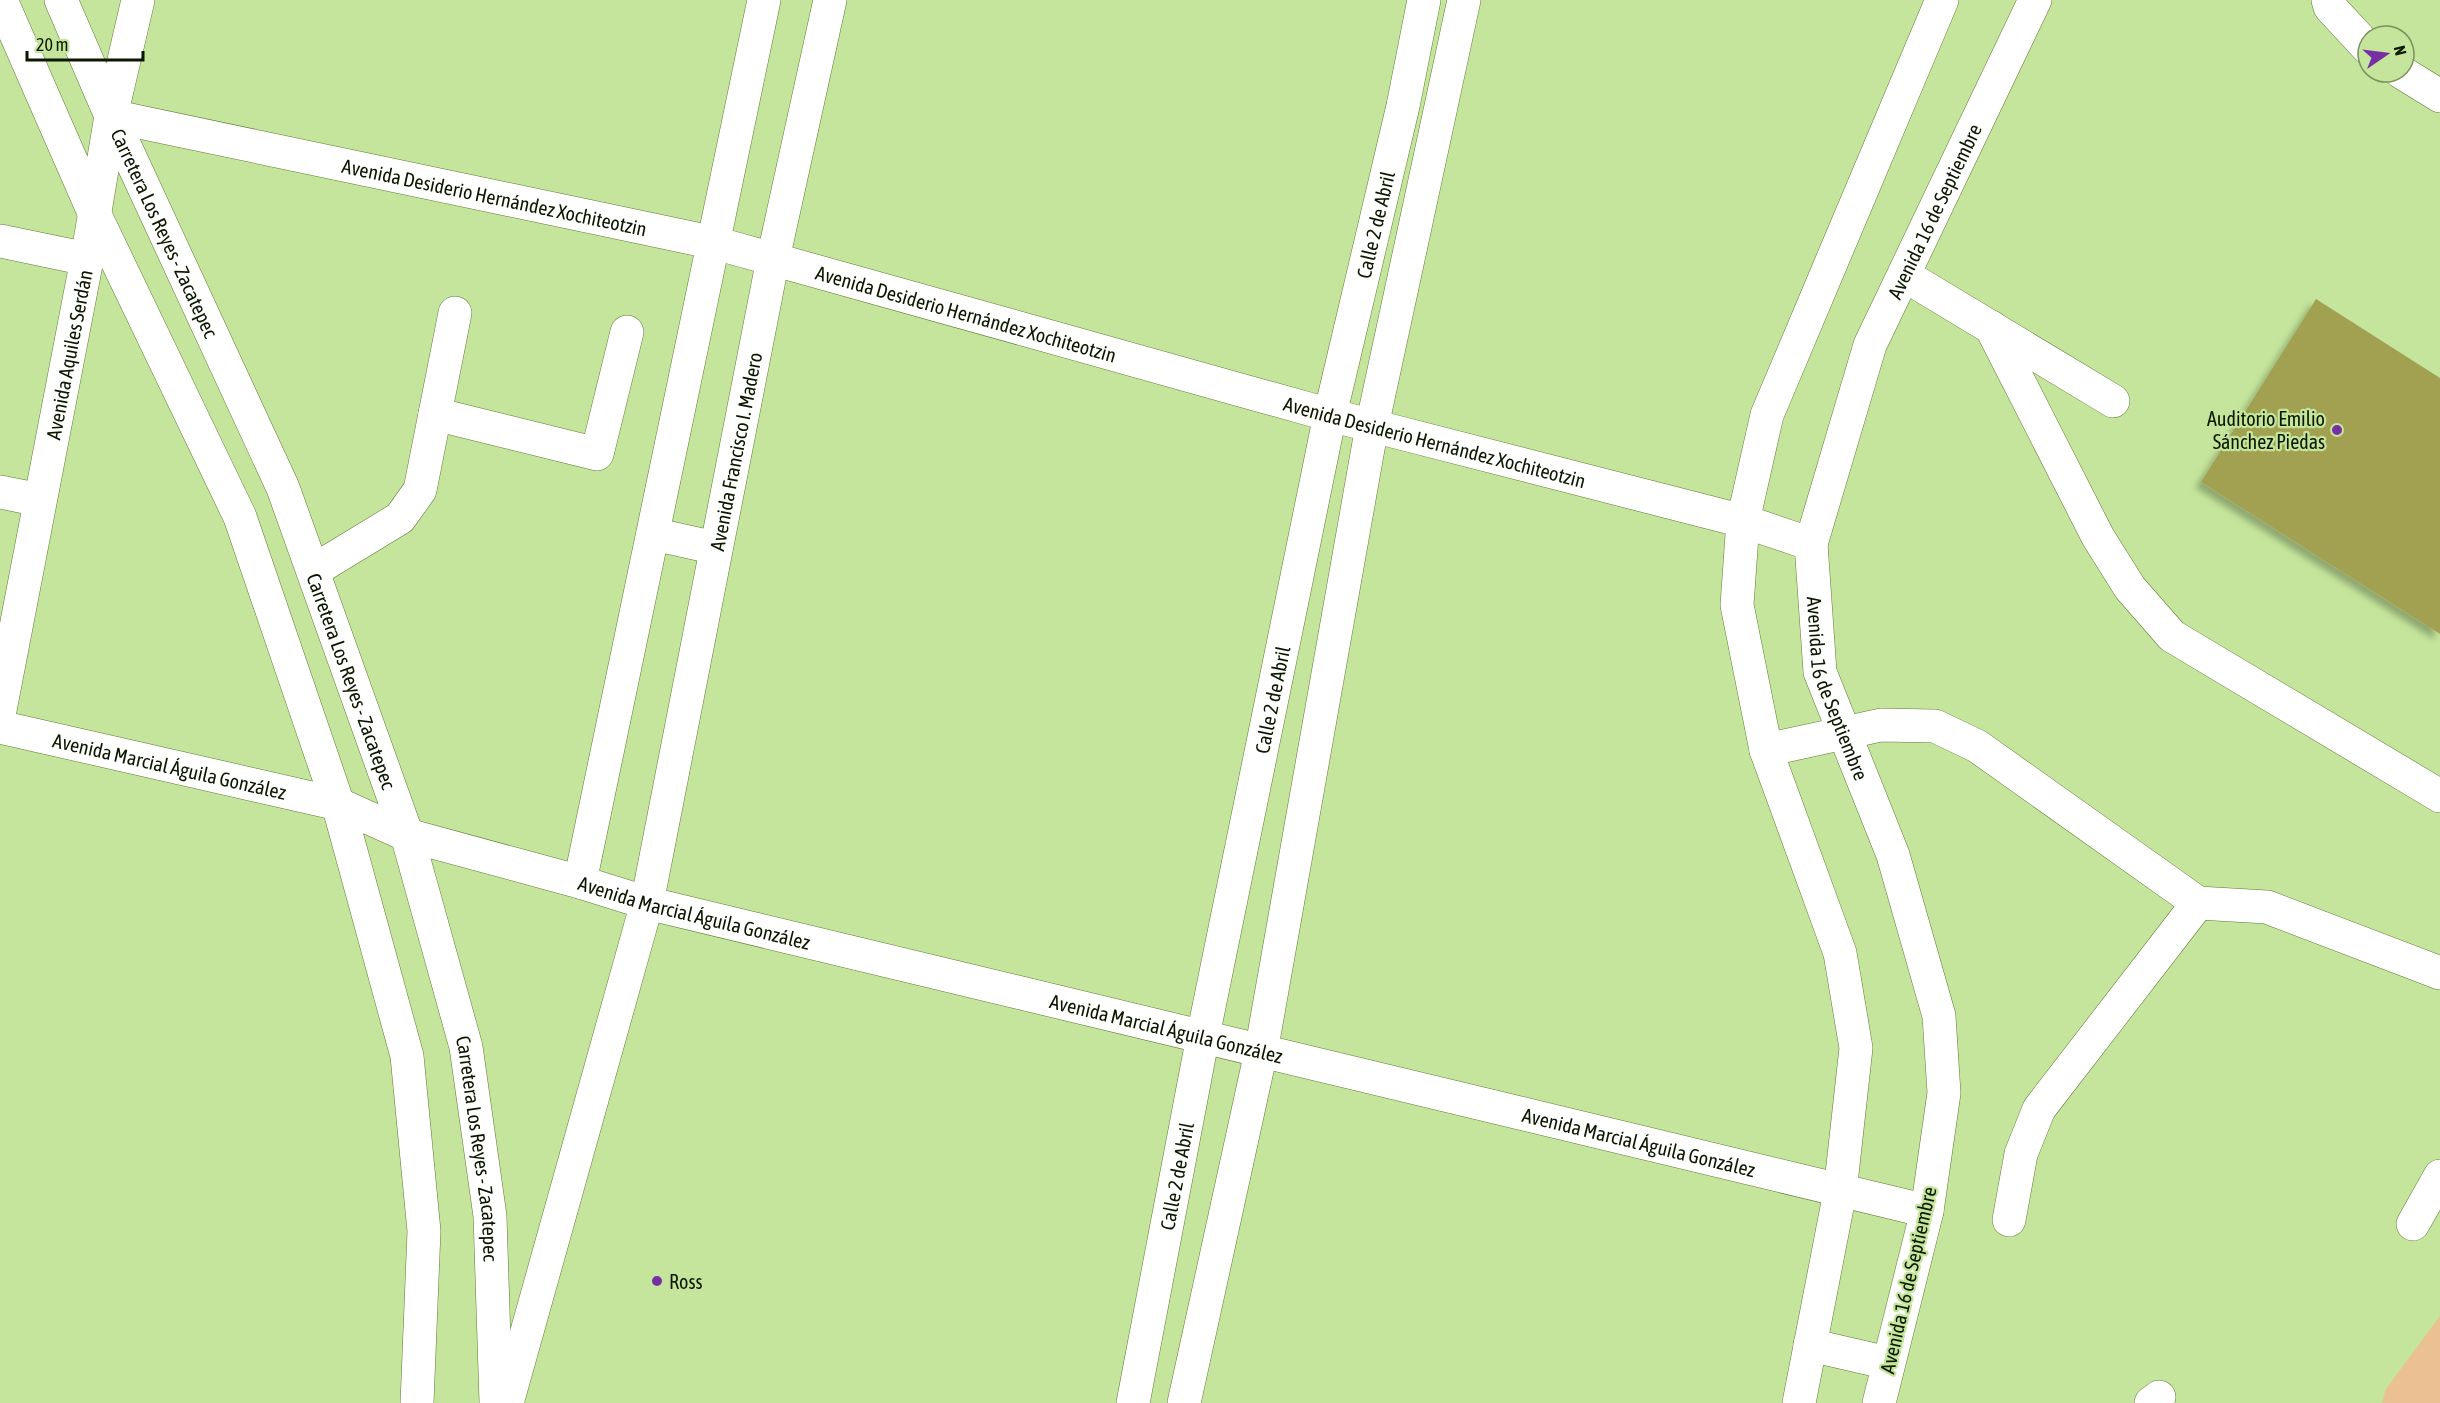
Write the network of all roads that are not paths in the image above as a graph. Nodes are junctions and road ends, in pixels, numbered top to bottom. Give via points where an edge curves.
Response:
1 (1, 0) edge
2 (60, 0) edge
3 (138, 0) edge
4 (764, 0) edge
5 (830, 0) edge
6 (1424, 0) edge
7 (1464, 0) edge
8 (1942, 0) edge
9 (2035, 0) edge
10 (2328, 0) edge
11 (2356, 35) edge
12 (2416, 81) edge
13 (2440, 96) edge
14 (1403, 106) junction
15 (111, 116) junction
16 (1439, 116) junction
17 (95, 215) junction
18 (0, 241) edge
19 (715, 243) junction
20 (87, 259) junction
21 (773, 259) junction
22 (1904, 275) junction
23 (456, 313) dead end
24 (1991, 327) junction
25 (627, 332) dead end
26 (2113, 401) dead end
27 (435, 414) junction
28 (1330, 415) junction
29 (1372, 426) junction
30 (0, 492) edge
31 (40, 500) junction
32 (1743, 521) junction
33 (653, 534) junction
34 (1811, 544) junction
35 (717, 548) junction
36 (313, 571) junction
37 (0, 710) edge
38 (0, 727) edge
39 (1845, 731) junction
40 (1264, 735) junction
41 (1315, 746) junction
42 (1766, 750) junction
43 (2440, 796) edge
44 (338, 804) junction
45 (407, 835) junction
46 (580, 882) junction
47 (647, 903) junction
48 (2198, 903) junction
49 (2440, 973) edge
50 (1203, 1036) junction
51 (1261, 1052) junction
52 (2440, 1176) edge
53 (1840, 1192) junction
54 (1927, 1211) junction
55 (2009, 1220) dead end
56 (2413, 1224) dead end
57 (1810, 1345) junction
58 (1888, 1363) junction
59 (417, 1403) edge
60 (496, 1403) edge
61 (507, 1403) edge
62 (1133, 1403) edge
63 (1184, 1403) edge
64 (1799, 1403) edge
65 (1879, 1403) edge

1 - 17 street
2 - 15 street, Carretera Los Reyes - Zacatepec
3 - 15 street, Avenida Aquiles Serdán
4 - 19 street
5 - 21 street, Avenida Francisco I. Madero
6 - 14 street, Calle 2 de Abril
7 - 16 street, Calle 2 de Abril
8 - 32 street via 1767,415
9 - 22 street, Avenida 16 de Septiembre
10 - 11 street
12 - 13 street
14 - 16 street
14 - 28 street, Calle 2 de Abril
15 - 17 street, Avenida Aquiles Serdán
15 - 19 street, Avenida Desiderio Hernández Xochiteotzin
15 - 36 street, Carretera Los Reyes - Zacatepec via 284,488
16 - 29 street, Calle 2 de Abril
17 - 20 street, Avenida Aquiles Serdán
17 - 44 street via 240,517
18 - 20 street
19 - 21 street, Avenida Desiderio Hernández Xochiteotzin
19 - 33 street
20 - 31 street, Avenida Aquiles Serdán
21 - 28 street, Avenida Desiderio Hernández Xochiteotzin
21 - 35 street, Avenida Francisco I. Madero
22 - 24 street
22 - 34 street, Avenida 16 de Septiembre via 1870,345
23 - 27 street
24 - 26 street
24 - 43 street via 2098,537 2130,588 2172,636
25 - 27 street via 597,454
27 - 36 street via 420,490 400,518
28 - 29 street, Avenida Desiderio Hernández Xochiteotzin
28 - 40 street, Calle 2 de Abril
29 - 32 street, Avenida Desiderio Hernández Xochiteotzin
29 - 41 street, Calle 2 de Abril
30 - 31 street
31 - 37 street, Avenida Aquiles Serdán
32 - 34 street, Avenida Desiderio Hernández Xochiteotzin
32 - 42 street via 1737,605
33 - 35 street
33 - 46 street
34 - 39 street, Avenida 16 de Septiembre via 1820,672
35 - 47 street, Avenida Francisco I. Madero
36 - 45 street, Carretera Los Reyes - Zacatepec
38 - 44 street, Avenida Marcial Águila González
39 - 42 street
39 - 48 street via 1881,725 1935,726 1977,746
39 - 54 street, Avenida 16 de Septiembre via 1893,855 1939,1016 1944,1093
40 - 41 street
40 - 50 street, Calle 2 de Abril
41 - 51 street, Calle 2 de Abril
42 - 53 street via 1840,953 1844,974 1856,1047
44 - 45 street, Avenida Marcial Águila González
44 - 59 street via 407,1056 424,1231
45 - 46 street, Avenida Marcial Águila González
45 - 60 street, Carretera Los Reyes - Zacatepec via 466,1047 490,1216
46 - 47 street, Avenida Marcial Águila González
47 - 50 street, Avenida Marcial Águila González
47 - 61 street, Avenida Francisco I. Madero
48 - 49 street via 2267,907
48 - 55 street via 2039,1109 2021,1154
50 - 51 street, Avenida Marcial Águila González
50 - 62 street, Calle 2 de Abril
51 - 53 street, Avenida Marcial Águila González
51 - 63 street, Calle 2 de Abril
52 - 56 street
53 - 54 street, Avenida Marcial Águila González
53 - 57 street
54 - 58 street, Avenida 16 de Septiembre
57 - 58 street
57 - 64 street
58 - 65 street, Avenida 16 de Septiembre

